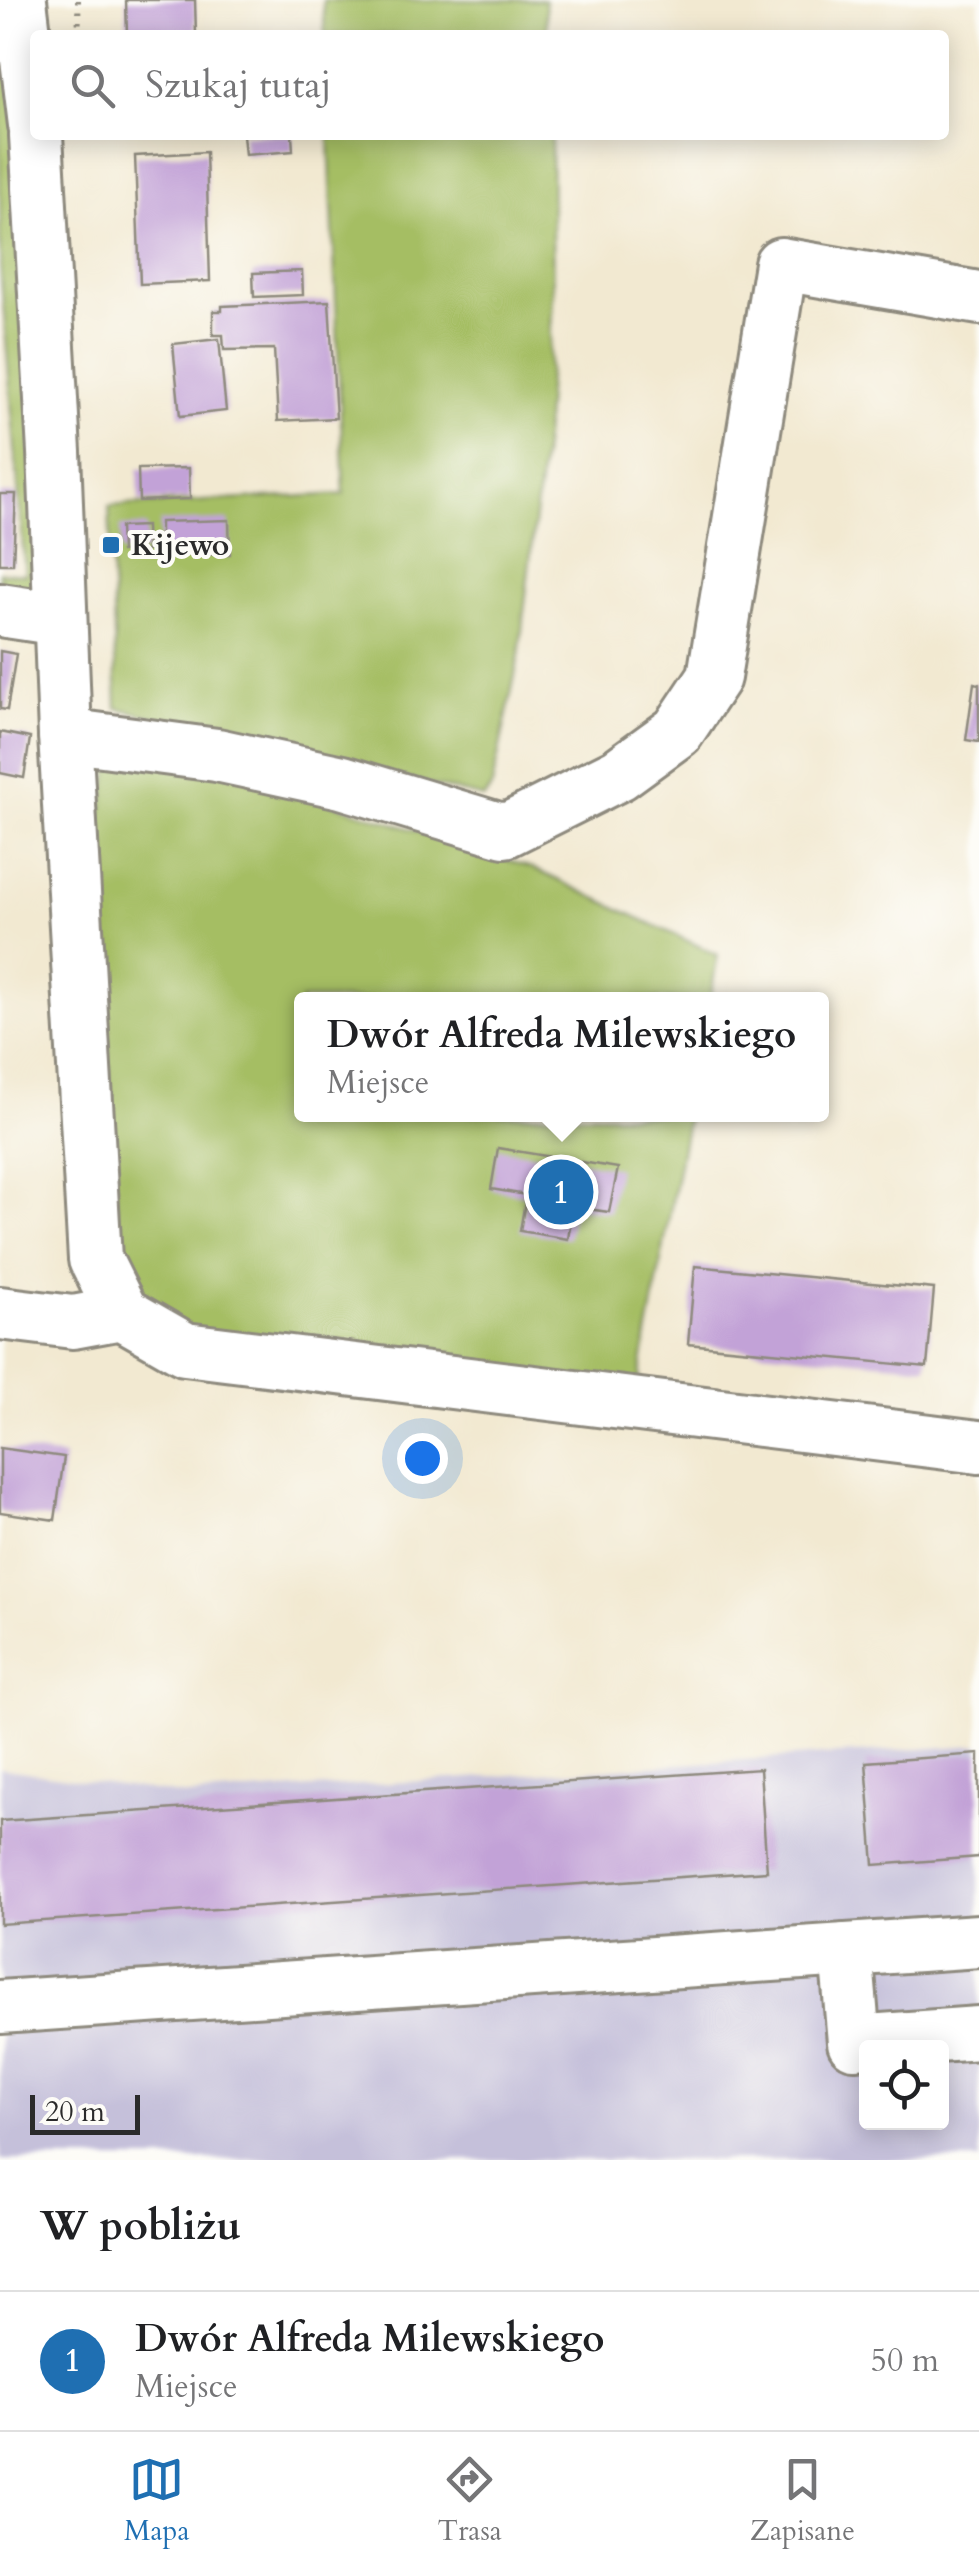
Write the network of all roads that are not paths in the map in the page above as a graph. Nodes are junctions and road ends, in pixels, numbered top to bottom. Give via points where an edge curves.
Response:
1 (20, 0) edge
2 (30, 83) edge
3 (36, 140) edge
4 (979, 298) edge
5 (0, 610) edge
6 (60, 619) junction
7 (65, 735) junction
8 (0, 1313) edge
9 (122, 1313) junction
10 (979, 1447) edge
11 (979, 1940) edge
12 (846, 1950) junction
13 (0, 2007) edge
14 (979, 2032) edge

1 - 2 street
3 - 6 street
4 - 7 street via 781,264 714,677 664,742 619,774 505,831 342,782 217,755
5 - 6 street
6 - 7 street
7 - 9 street via 95,1259
8 - 9 street via 73,1322
9 - 10 street via 185,1349
11 - 12 street
12 - 13 street
12 - 14 street via 854,2042

